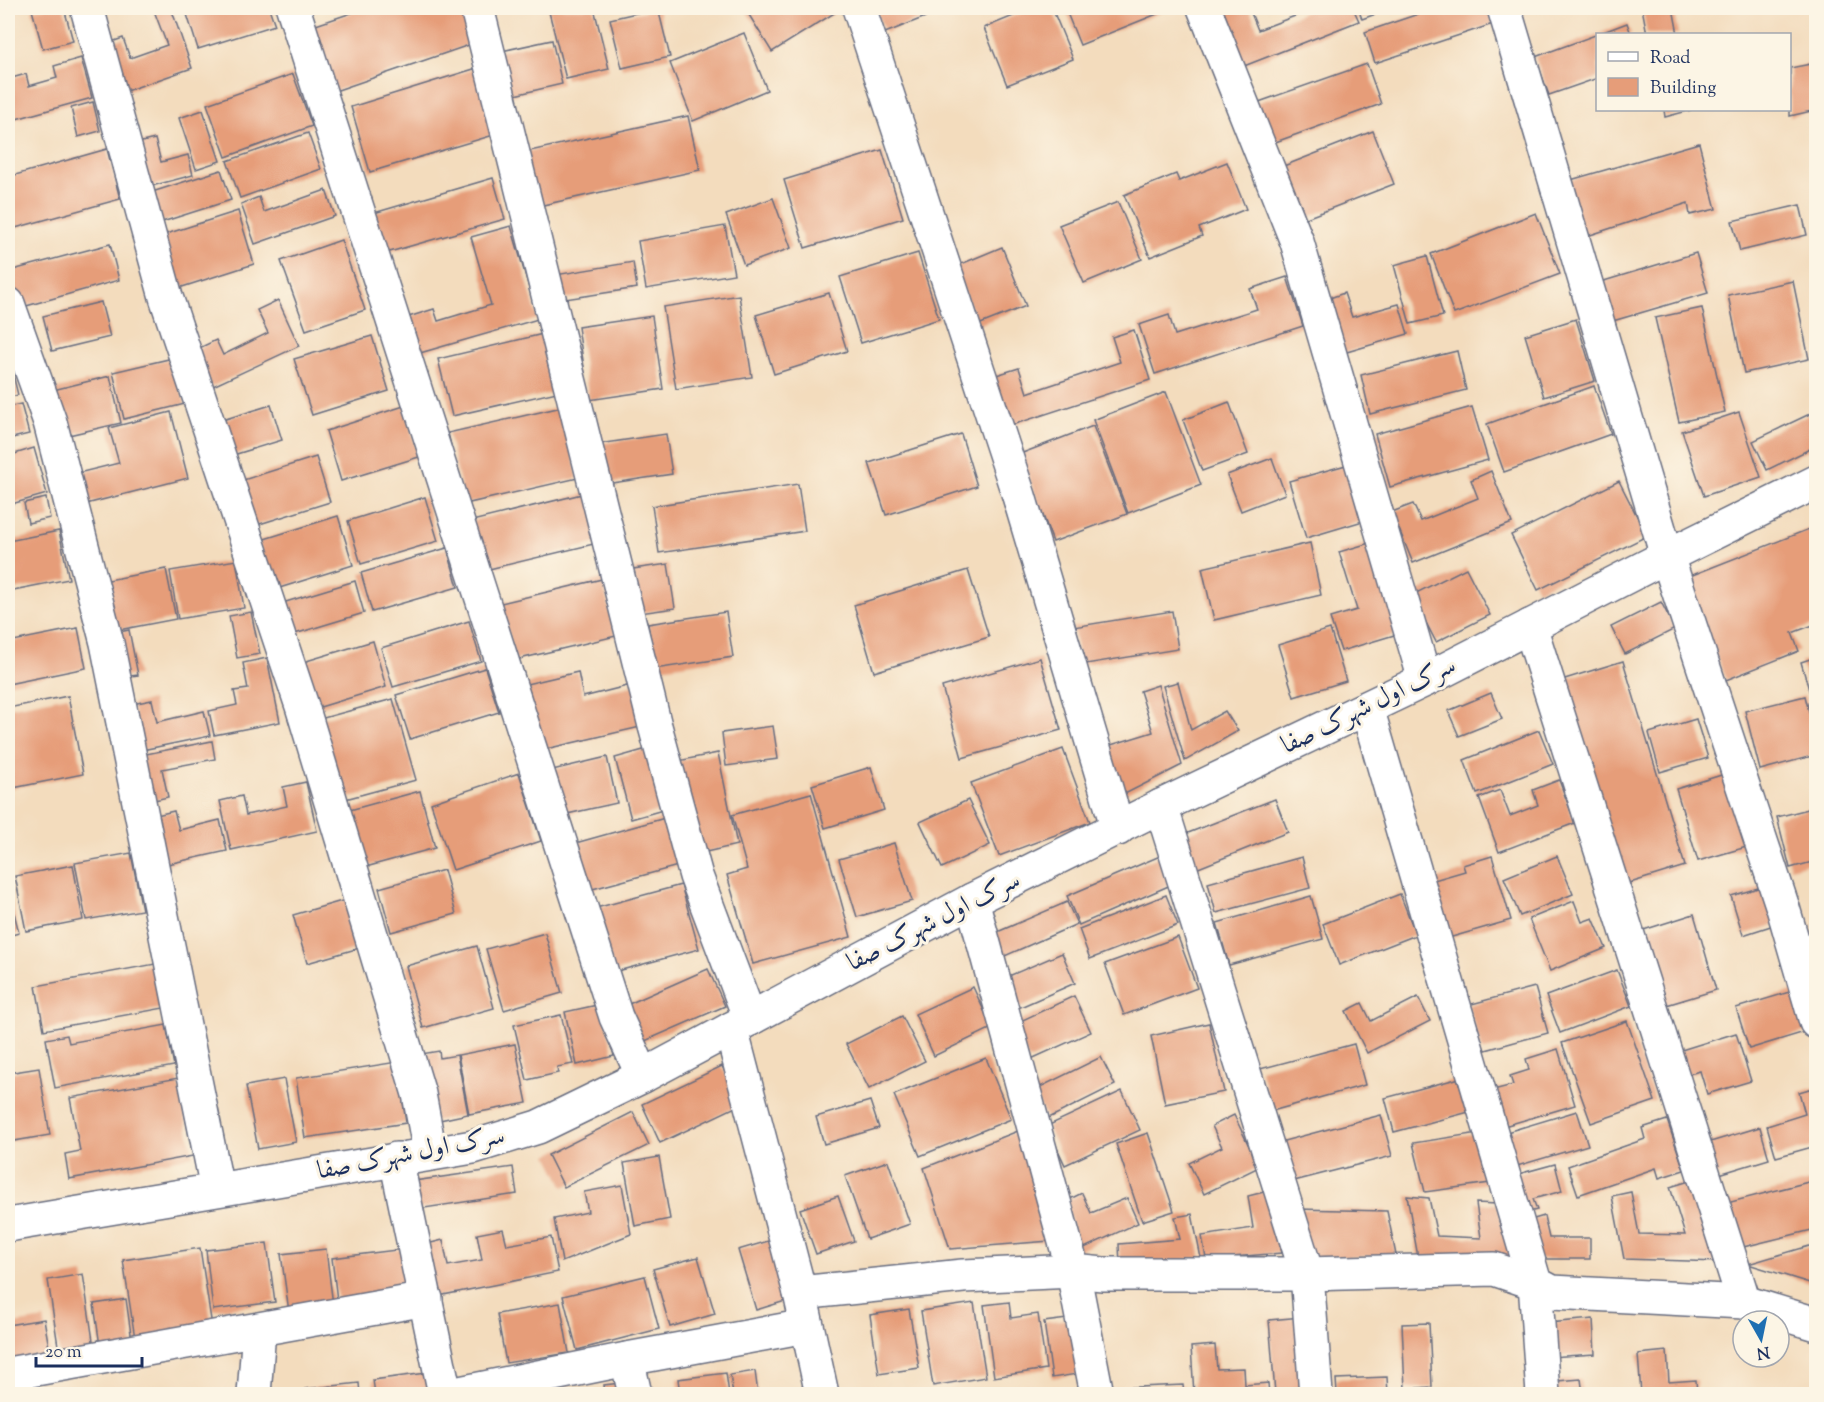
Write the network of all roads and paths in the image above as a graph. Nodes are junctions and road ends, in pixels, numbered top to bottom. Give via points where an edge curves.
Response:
1 (87, 8) edge
2 (293, 8) edge
3 (477, 8) edge
4 (859, 8) edge
5 (1204, 8) edge
6 (1504, 8) edge
7 (8, 304) edge
8 (1816, 482) edge
9 (1667, 556) junction
10 (1530, 626) junction
11 (1425, 680) junction
12 (1367, 708) junction
13 (1161, 806) junction
14 (1118, 829) junction
15 (972, 900) junction
16 (1816, 1022) edge
17 (741, 1024) junction
18 (643, 1076) junction
19 (430, 1153) junction
20 (396, 1159) junction
21 (217, 1189) junction
22 (8, 1225) edge
23 (1073, 1271) junction
24 (1307, 1274) junction
25 (1535, 1283) junction
26 (800, 1293) junction
27 (426, 1299) junction
28 (1744, 1302) junction
29 (1816, 1324) edge
30 (806, 1326) junction
31 (259, 1330) junction
32 (627, 1359) junction
33 (8, 1374) edge
34 (39, 1381) edge
35 (254, 1395) edge
36 (445, 1395) edge
37 (454, 1395) edge
38 (635, 1395) edge
39 (822, 1395) edge
40 (1098, 1395) edge
41 (1316, 1395) edge
42 (1543, 1395) edge

1 - 19 street via 166,297 302,706 419,1094
2 - 18 street via 616,1017
3 - 17 street via 655,726
4 - 14 street via 1019,496
5 - 11 street via 1297,242
6 - 9 street
7 - 21 street via 51,422 107,643
8 - 9 street, سرک اول شهرک صفا
9 - 10 street, سرک اول شهرک صفا
9 - 16 street via 1783,908
10 - 11 street, سرک اول شهرک صفا
10 - 28 street
11 - 12 street, سرک اول شهرک صفا
12 - 13 street, سرک اول شهرک صفا
12 - 25 street
13 - 14 street, سرک اول شهرک صفا
13 - 24 street
14 - 15 street, سرک اول شهرک صفا
15 - 17 street, سرک اول شهرک صفا
15 - 23 street
17 - 18 street, سرک اول شهرک صفا
17 - 26 street
18 - 19 street, سرک اول شهرک صفا via 538,1126 473,1147
19 - 20 street, سرک اول شهرک صفا
20 - 21 street, سرک اول شهرک صفا
20 - 27 street
21 - 22 street, سرک اول شهرک صفا
23 - 24 street
23 - 26 street via 963,1276
23 - 40 street
24 - 25 street via 1494,1269
24 - 41 street
25 - 28 street via 1552,1292
25 - 42 street
26 - 30 street
27 - 31 street
27 - 36 street
28 - 29 street
30 - 32 street
30 - 39 street
31 - 34 street
31 - 35 street
32 - 37 street
32 - 38 street
33 - 34 street

